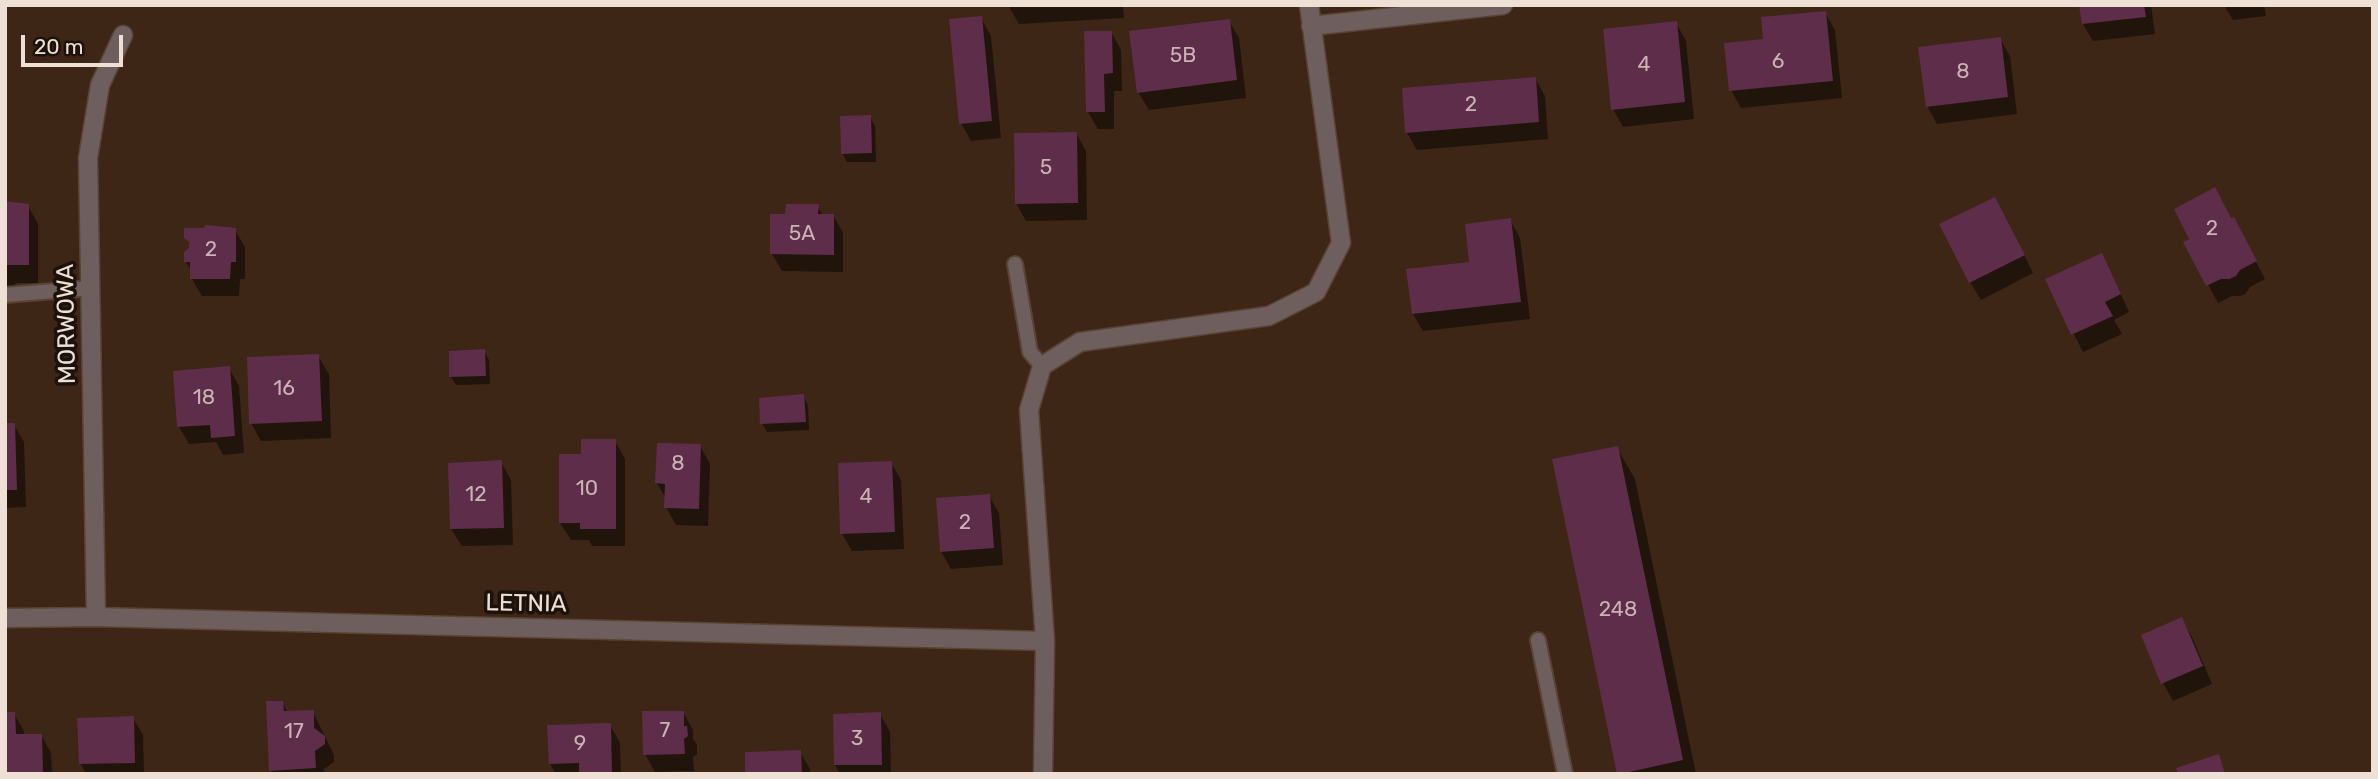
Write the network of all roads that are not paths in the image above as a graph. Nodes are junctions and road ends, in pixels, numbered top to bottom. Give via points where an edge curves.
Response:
1 (1309, 5) edge
2 (1503, 5) edge
3 (1311, 26) junction
4 (123, 36) dead end
5 (1015, 264) dead end
6 (90, 288) junction
7 (5, 295) edge
8 (1042, 366) junction
9 (96, 617) junction
10 (5, 618) edge
11 (1538, 640) dead end
12 (1045, 641) junction
13 (1043, 774) edge
14 (1565, 774) edge

1 - 3 street
2 - 3 street
3 - 8 street via 1341,243 1316,292 1269,316 1080,342
4 - 6 street, MORWOWA via 100,85 88,158
5 - 8 lane via 1030,352
6 - 7 lane
6 - 9 street, MORWOWA
8 - 12 street via 1029,410
9 - 10 street, LETNIA
9 - 12 street, LETNIA
11 - 14 lane
12 - 13 street

